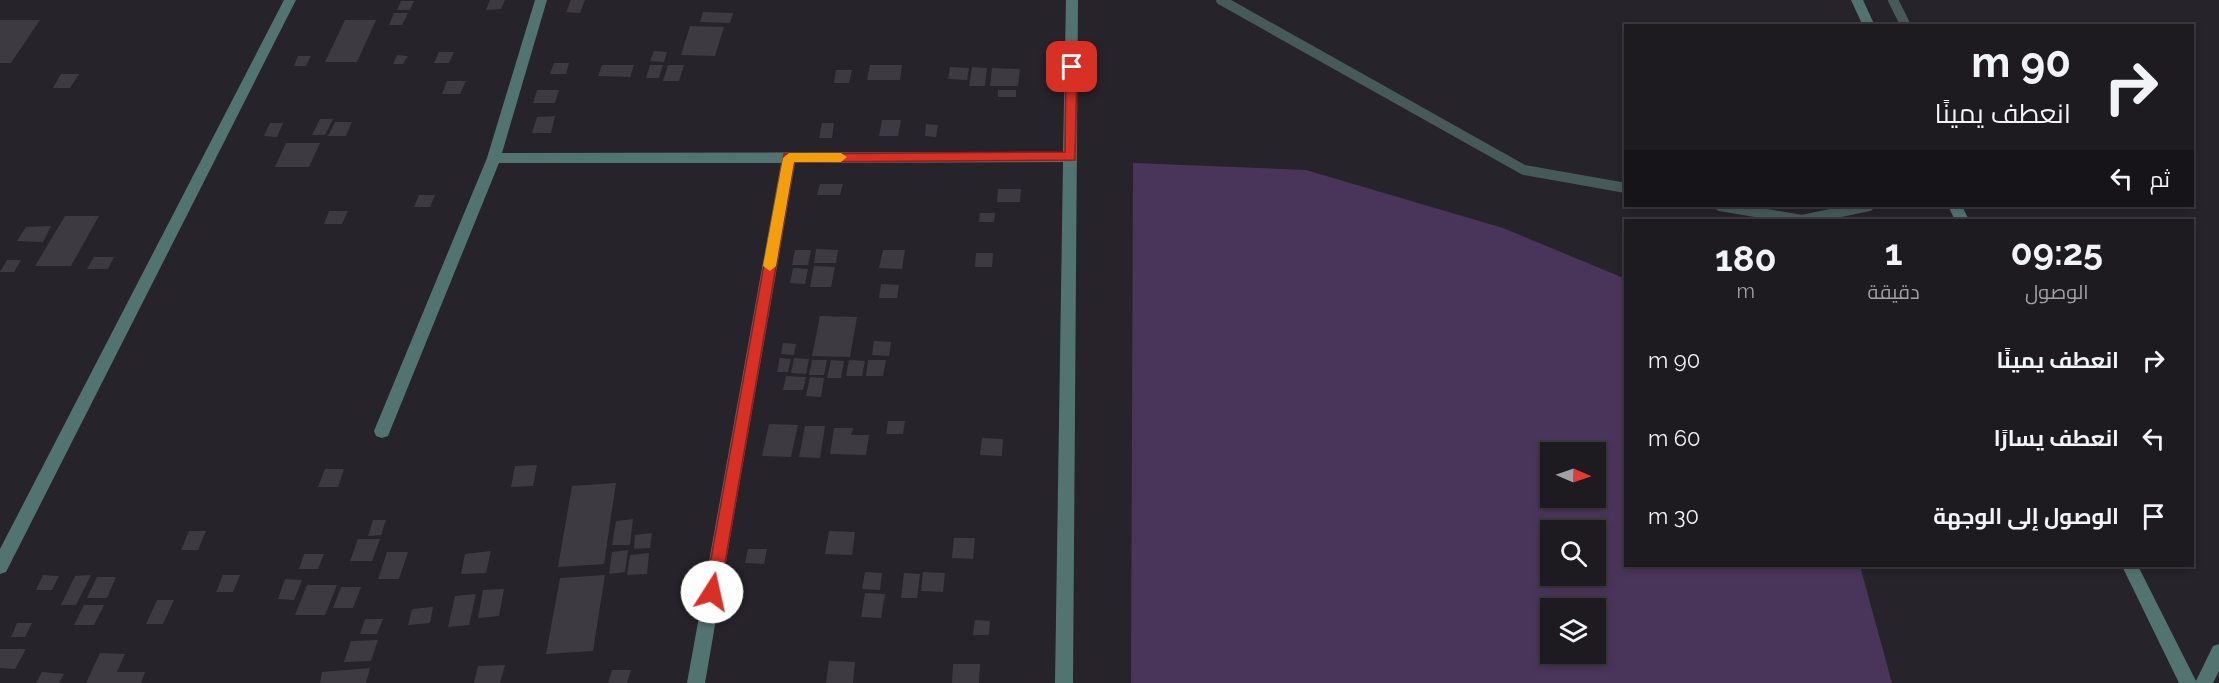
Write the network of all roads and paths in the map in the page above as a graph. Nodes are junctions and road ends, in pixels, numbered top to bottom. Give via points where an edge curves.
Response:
1 (290, 0) edge
2 (541, 0) edge
3 (1072, 0) edge
4 (1857, 0) edge
5 (1868, 24) edge
6 (1071, 157) junction
7 (494, 158) junction
8 (789, 158) junction
9 (382, 431) dead end
10 (0, 566) edge
11 (2130, 567) edge
12 (2219, 652) edge
13 (696, 683) edge
14 (1064, 683) edge
15 (2188, 683) edge
16 (2204, 683) edge

1 - 10 street
2 - 7 street
3 - 6 street
4 - 5 street
6 - 8 street
6 - 14 street
7 - 8 street
7 - 9 street
8 - 13 street
11 - 15 street
12 - 16 street

